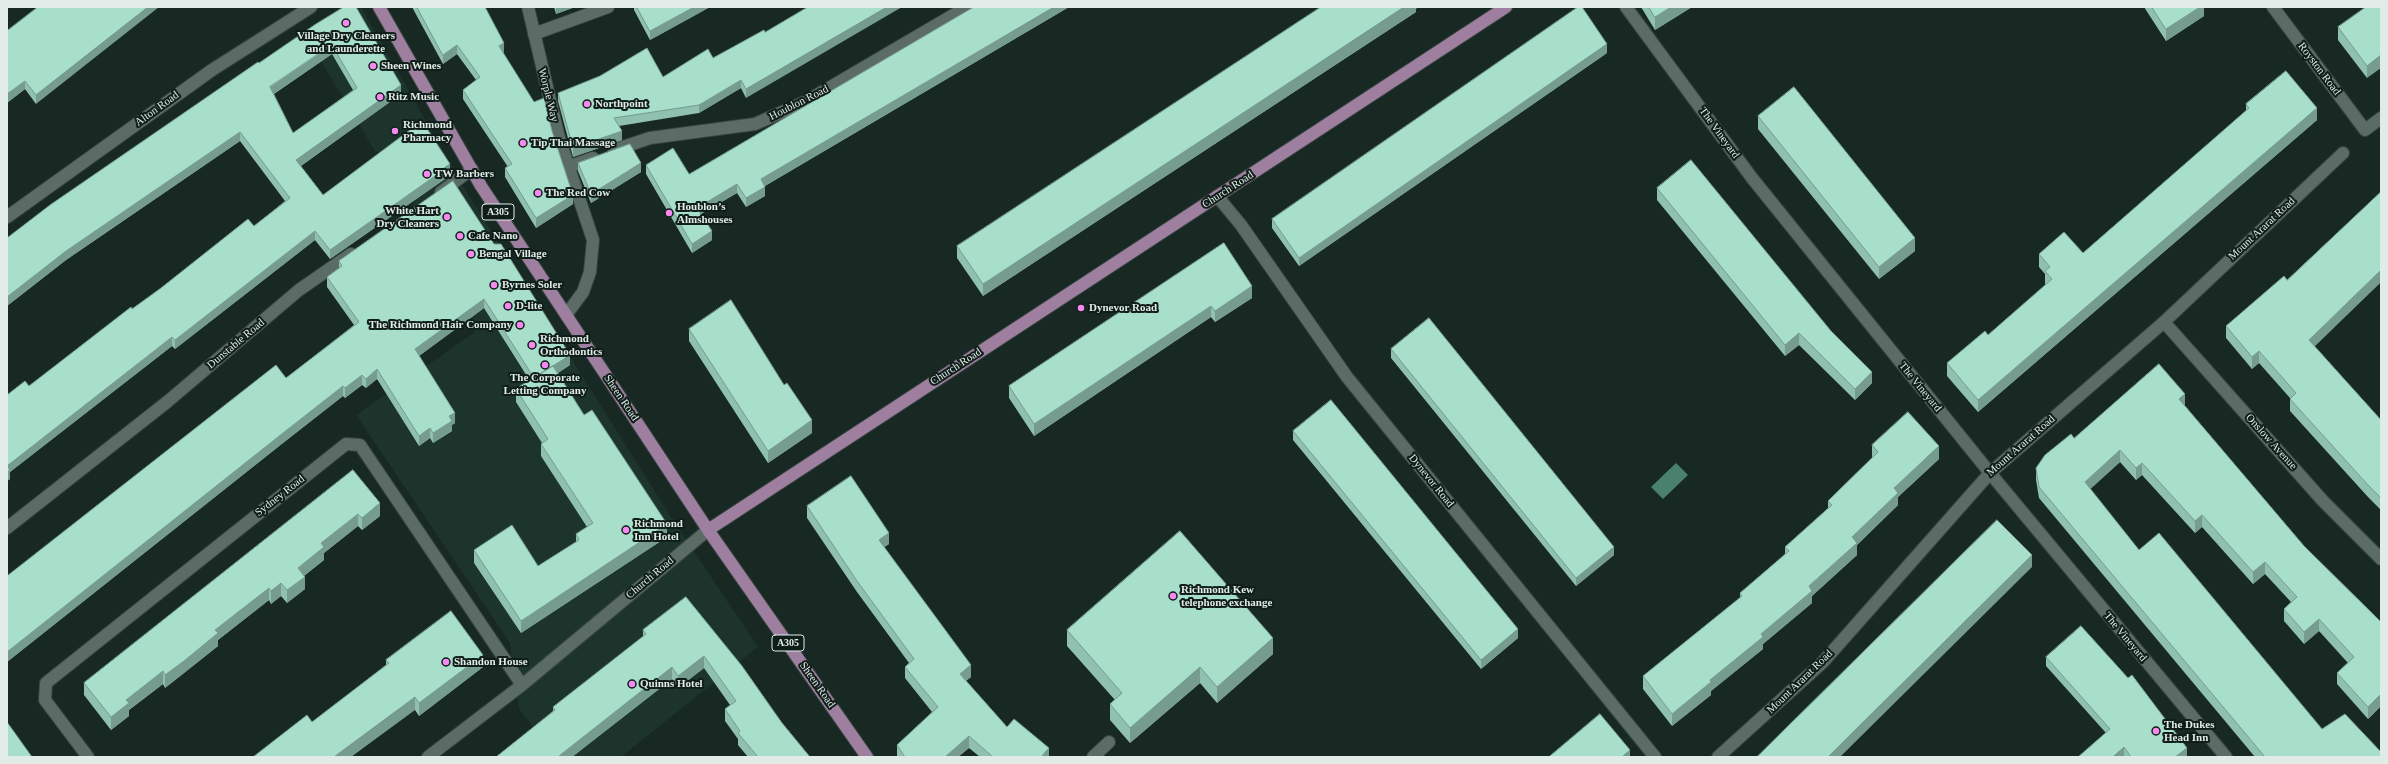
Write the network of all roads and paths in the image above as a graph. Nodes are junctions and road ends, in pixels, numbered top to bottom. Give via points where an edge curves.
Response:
1 (311, 7) edge
2 (379, 7) edge
3 (528, 7) edge
4 (608, 7) edge
5 (967, 7) edge
6 (1506, 7) edge
7 (1626, 7) edge
8 (2273, 7) edge
9 (534, 34) junction
10 (2381, 118) edge
11 (2343, 153) dead end
12 (568, 167) junction
13 (472, 169) junction
14 (1218, 196) junction
15 (432, 198) edge
16 (7, 217) edge
17 (362, 246) edge
18 (566, 315) junction
19 (2164, 322) junction
20 (1990, 473) junction
21 (7, 528) edge
22 (708, 530) junction
23 (2381, 559) edge
24 (522, 685) junction
25 (1109, 742) dead end
26 (2223, 756) edge
27 (88, 757) edge
28 (428, 757) edge
29 (867, 757) edge
30 (1093, 757) edge
31 (1656, 757) edge
32 (1718, 757) edge

1 - 16 street, Alton Road via 212,70
2 - 13 main road, Sheen Road / A305
3 - 9 street, Worple Way
4 - 9 street
5 - 12 street, Houblon Road via 780,115 755,124 650,138
6 - 14 main road, Church Road
7 - 20 street, The Vineyard via 1752,178
8 - 10 street, Royston Road via 2365,130
9 - 12 street, Worple Way
11 - 19 street, Mount Ararat Road
12 - 18 street, Worple Way via 593,240 590,272 583,292
13 - 15 street
13 - 18 main road, Sheen Road / A305
14 - 22 main road, Church Road
14 - 31 street, Dynevor Road via 1348,377
17 - 21 street, Dunstable Road via 299,290 167,402
18 - 22 main road, Sheen Road / A305
19 - 20 street, Mount Ararat Road
19 - 23 street, Onslow Avenue via 2323,500
20 - 26 street, The Vineyard
20 - 32 street, Mount Ararat Road via 1823,662
22 - 24 street, Church Road
22 - 29 main road, Sheen Road / A305
24 - 27 street, Sydney Road via 360,445 346,444 46,683 45,700
24 - 28 street, Church Road
25 - 30 street

